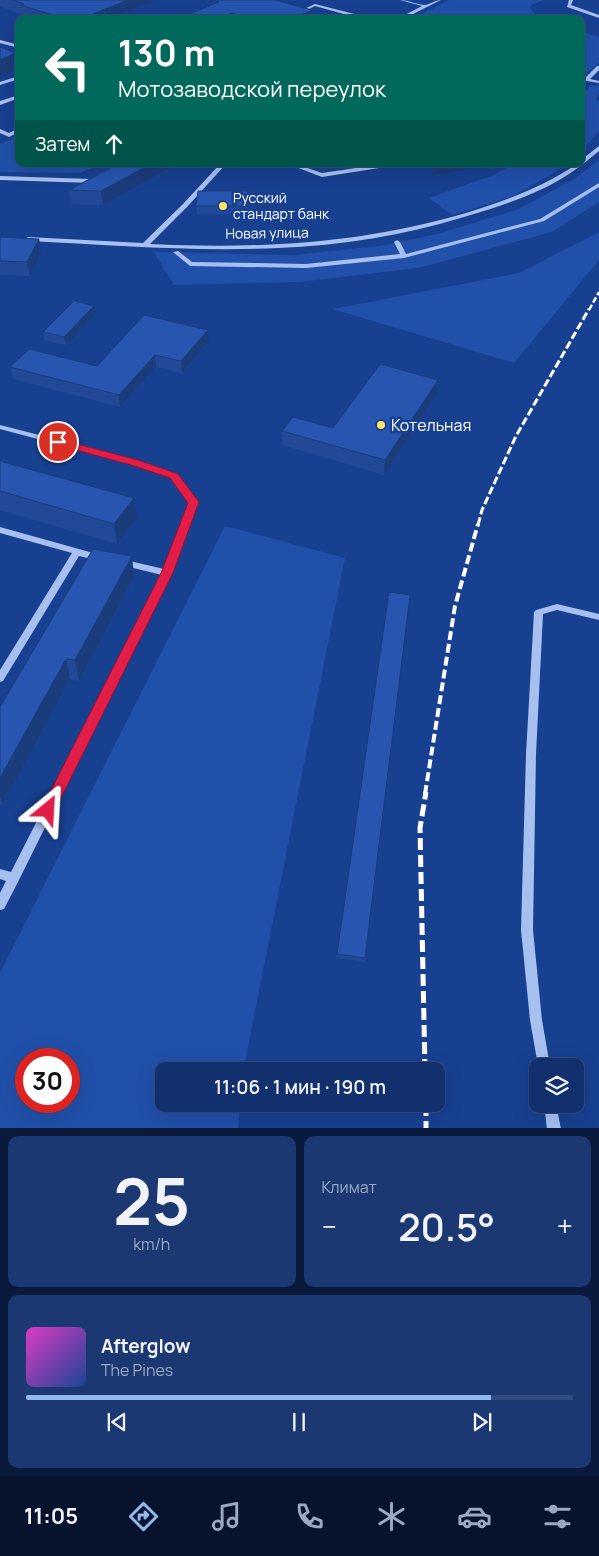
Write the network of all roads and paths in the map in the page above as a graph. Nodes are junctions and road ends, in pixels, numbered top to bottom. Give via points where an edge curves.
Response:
1 (402, 0) edge
2 (439, 0) edge
3 (571, 0) edge
4 (425, 6) junction
5 (293, 14) edge
6 (352, 15) edge
7 (406, 15) edge
8 (599, 17) edge
9 (0, 41) edge
10 (15, 46) edge
11 (599, 67) edge
12 (15, 78) edge
13 (585, 78) edge
14 (585, 80) edge
15 (599, 82) edge
16 (0, 84) edge
17 (15, 97) edge
18 (0, 103) edge
19 (0, 131) edge
20 (15, 132) edge
21 (9, 135) junction
22 (0, 139) edge
23 (599, 148) edge
24 (585, 160) edge
25 (221, 167) edge
26 (299, 167) edge
27 (373, 167) edge
28 (574, 167) edge
29 (100, 177) edge
30 (0, 178) edge
31 (599, 185) edge
32 (19, 238) edge
33 (397, 242) dead end
34 (145, 244) junction
35 (176, 252) dead end
36 (404, 256) junction
37 (0, 427) edge
38 (0, 530) edge
39 (77, 552) junction
40 (167, 573) junction
41 (599, 617) edge
42 (0, 678) edge
43 (0, 874) edge
44 (14, 878) junction
45 (0, 906) edge
46 (543, 1058) edge
47 (552, 1113) edge
48 (554, 1128) edge

1 - 4 street
2 - 4 street
3 - 8 street via 569,6
4 - 7 street
5 - 6 street via 315,5
9 - 10 street
11 - 13 street
12 - 16 street
14 - 15 street
17 - 18 street
19 - 21 street
20 - 21 street
21 - 22 street
23 - 24 street, Новая улица
25 - 34 street
26 - 27 street via 322,175
28 - 34 street, Новая улица via 534,190 484,210 378,235 282,246
29 - 30 street via 92,181
31 - 36 street via 542,220
32 - 34 street, Новая улица
33 - 36 street
35 - 36 street via 190,264 306,266
37 - 40 street via 134,462 174,476 194,502
38 - 39 street
39 - 40 street
39 - 42 street
40 - 44 street
41 - 46 street via 557,606 540,612 531,754 526,930
43 - 44 street
44 - 45 street
47 - 48 street

